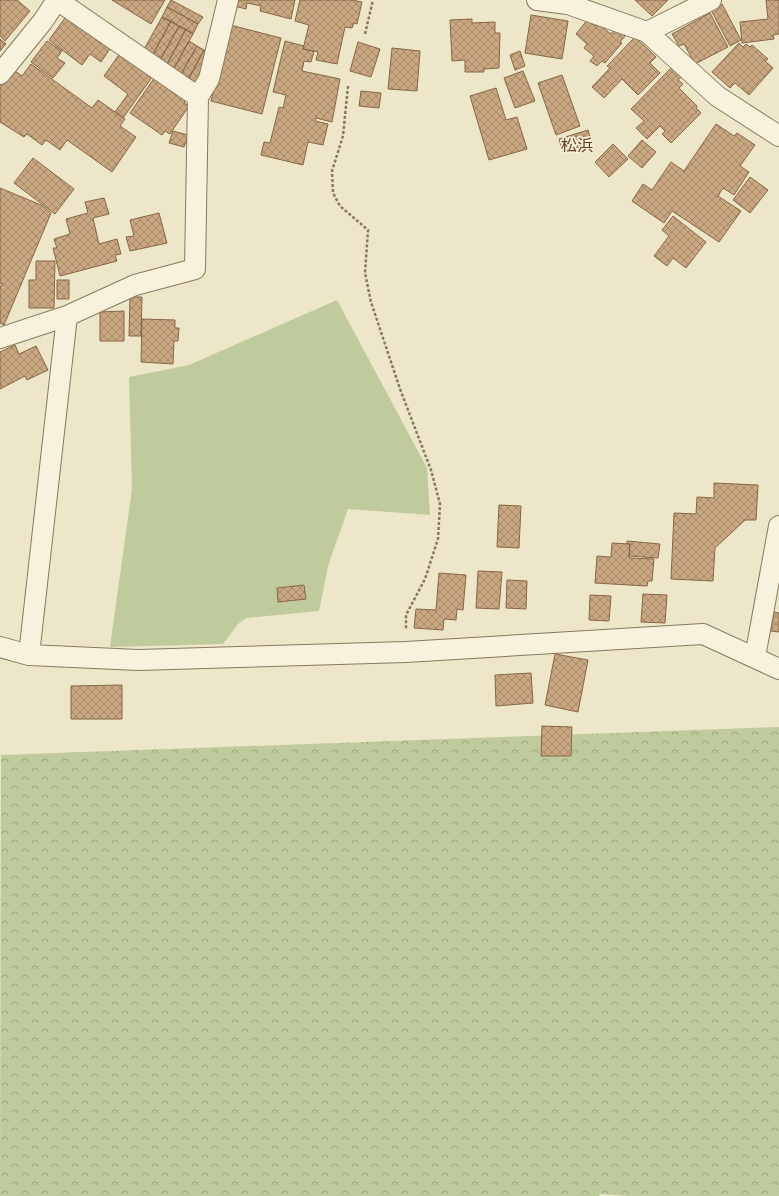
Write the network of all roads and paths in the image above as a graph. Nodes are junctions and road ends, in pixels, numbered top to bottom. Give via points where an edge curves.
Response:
1 (57, 0) edge
2 (228, 0) edge
3 (373, 0) edge
4 (537, 0) edge
5 (711, 0) edge
6 (647, 32) junction
7 (364, 34) dead end
8 (0, 74) edge
9 (348, 86) dead end
10 (198, 97) junction
11 (779, 136) edge
12 (67, 316) junction
13 (0, 338) edge
14 (779, 526) edge
15 (0, 647) edge
16 (406, 652) junction
17 (29, 656) junction
18 (755, 657) junction
19 (779, 669) edge

1 - 8 street
1 - 10 street
2 - 10 street via 209,79
3 - 7 path
4 - 6 street via 568,4
5 - 6 street
6 - 11 street via 717,96
9 - 16 path via 343,136 332,171 333,193 340,206 368,230 365,273 371,302 431,470 440,504 438,539 425,579 406,615
10 - 12 street via 195,269 135,285
12 - 13 street
12 - 17 street
14 - 18 street
15 - 17 street
16 - 17 street via 138,660
16 - 18 street via 703,634
18 - 19 street

